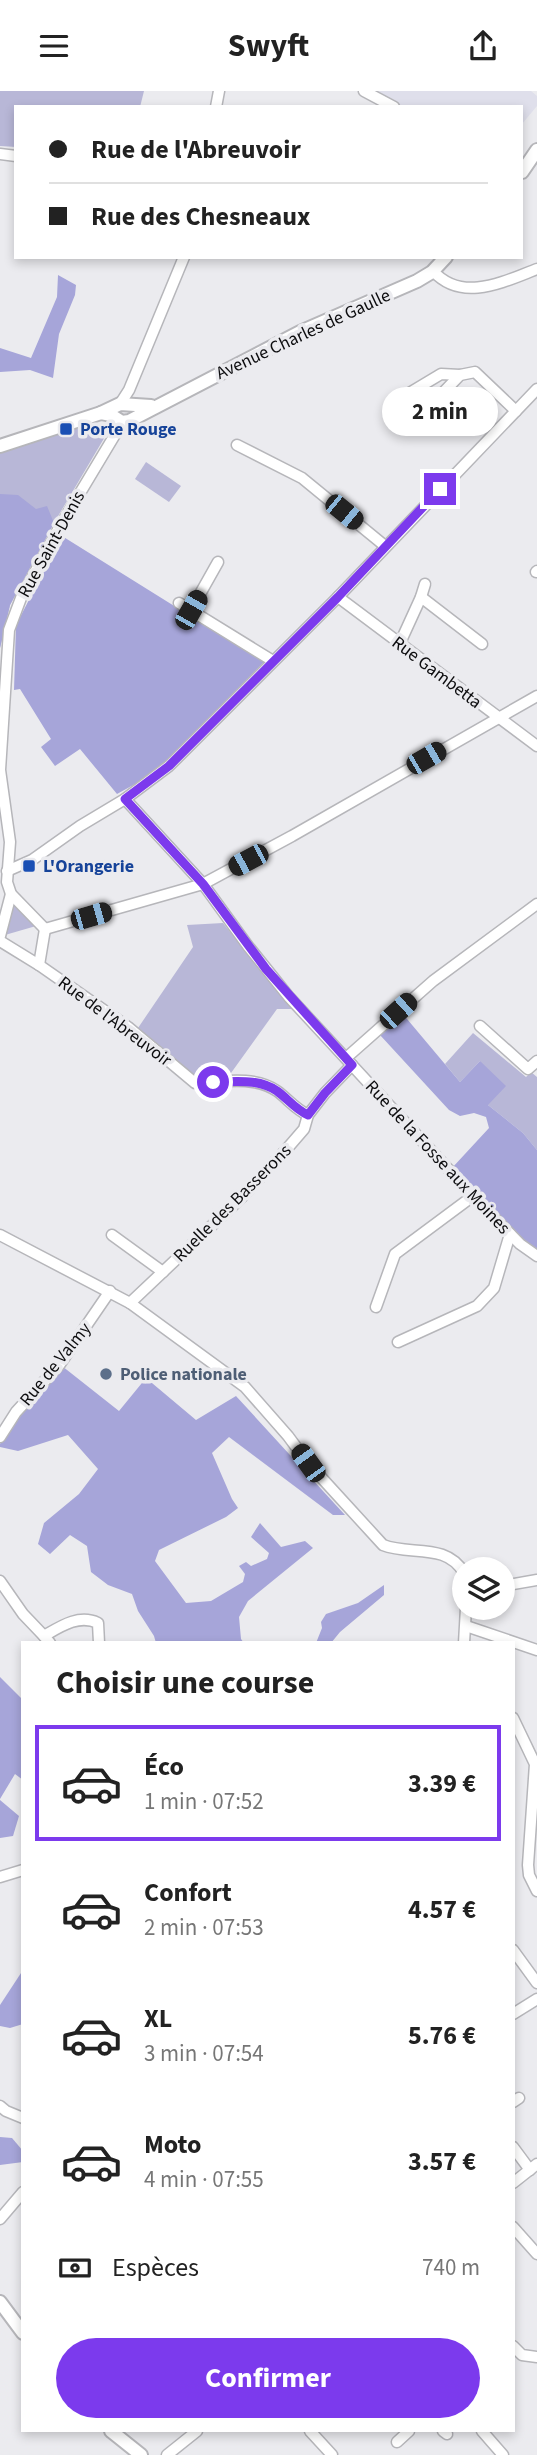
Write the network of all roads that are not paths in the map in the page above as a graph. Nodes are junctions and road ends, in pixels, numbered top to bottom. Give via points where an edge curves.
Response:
1 (364, 91) edge
2 (390, 105) edge
3 (537, 144) edge
4 (537, 150) edge
5 (523, 159) edge
6 (523, 171) edge
7 (183, 259) edge
8 (444, 259) edge
9 (537, 269) edge
10 (432, 271) junction
11 (460, 375) junction
12 (537, 389) edge
13 (401, 398) dead end
14 (516, 411) junction
15 (123, 412) junction
16 (397, 419) dead end
17 (237, 445) dead end
18 (0, 446) edge
19 (385, 546) junction
20 (218, 562) dead end
21 (425, 583) dead end
22 (338, 597) junction
23 (421, 597) junction
24 (179, 603) dead end
25 (191, 610) junction
26 (400, 643) junction
27 (482, 644) dead end
28 (273, 661) junction
29 (537, 696) edge
30 (499, 717) junction
31 (537, 746) edge
32 (125, 799) junction
33 (4, 870) edge
34 (203, 884) junction
35 (11, 894) junction
36 (537, 904) edge
37 (46, 929) junction
38 (0, 939) edge
39 (39, 965) junction
40 (480, 1025) dead end
41 (349, 1061) junction
42 (537, 1061) edge
43 (308, 1115) junction
44 (472, 1196) junction
45 (510, 1234) junction
46 (0, 1235) edge
47 (112, 1235) dead end
48 (537, 1256) edge
49 (163, 1272) junction
50 (110, 1291) junction
51 (130, 1303) junction
52 (376, 1307) dead end
53 (398, 1342) dead end
54 (0, 1437) edge
55 (452, 1560) edge
56 (537, 1580) edge
57 (0, 1581) edge
58 (515, 1584) edge
59 (466, 1620) edge
60 (466, 1626) junction
61 (493, 1639) edge
62 (47, 1640) edge
63 (99, 1641) edge
64 (464, 1641) edge
65 (515, 1644) edge
66 (537, 1650) edge
67 (515, 1722) edge
68 (536, 1764) edge
69 (21, 1871) edge
70 (0, 1877) edge
71 (537, 1891) edge
72 (515, 1953) edge
73 (537, 1983) edge
74 (537, 1999) edge
75 (515, 2013) edge
76 (0, 2106) edge
77 (21, 2117) edge
78 (515, 2149) edge
79 (533, 2167) edge
80 (515, 2181) edge
81 (21, 2194) edge
82 (0, 2218) edge
83 (515, 2229) edge
84 (537, 2255) edge
85 (1, 2304) edge
86 (21, 2330) edge
87 (515, 2348) edge
88 (537, 2357) edge
89 (110, 2432) edge
90 (110, 2432) edge
91 (196, 2432) edge
92 (311, 2432) edge
93 (408, 2432) edge
94 (483, 2432) edge
95 (397, 2442) dead end
96 (129, 2455) edge
97 (141, 2455) edge
98 (167, 2455) edge
99 (332, 2455) edge
100 (503, 2455) edge

1 - 2 street
3 - 5 main road
4 - 6 main road
7 - 15 street, Rue Saint-Denis
8 - 10 main road, Avenue Charles de Gaulle
9 - 10 street via 478,288 451,286
10 - 15 main road, Avenue Charles de Gaulle via 155,406
11 - 13 street via 441,374
11 - 14 street via 475,372
11 - 16 street via 411,426
12 - 14 street
14 - 19 street
15 - 18 main road via 101,413
15 - 33 street, Rue Saint-Denis via 116,433 12,619 0,770 10,842
17 - 19 street via 302,478
19 - 22 street
20 - 25 street
21 - 23 street
22 - 26 street, Rue Gambetta
22 - 28 street
23 - 26 street
23 - 27 street
24 - 25 street
25 - 28 street
26 - 30 street, Rue Gambetta
28 - 32 street via 169,766
29 - 30 street
30 - 31 street, Rue Gambetta
30 - 34 street
32 - 33 street via 32,860
32 - 34 street, Rue de la Fosse aux Moines
33 - 35 street, Rue Saint-Denis
34 - 37 street
34 - 41 street, Rue de la Fosse aux Moines via 274,978
35 - 37 street
35 - 38 street
36 - 41 street, Ruelle des Basserons via 433,981
37 - 39 street
38 - 39 street, Rue de l'Abreuvoir
39 - 43 street, Rue de l'Abreuvoir via 128,1027 195,1083 259,1082
40 - 42 street via 528,1069
41 - 43 street, Ruelle des Basserons
41 - 44 street, Rue de la Fosse aux Moines
43 - 49 street, Ruelle des Basserons via 304,1129 285,1151
44 - 45 street, Rue de la Fosse aux Moines
44 - 52 street via 395,1254
45 - 48 street, Rue de la Fosse aux Moines
45 - 53 street via 494,1288 477,1306
46 - 50 street
47 - 49 street
49 - 51 street, Ruelle des Basserons
50 - 51 street
50 - 54 street, Rue de Valmy via 60,1364 16,1412
51 - 55 street via 245,1387 383,1545 435,1552
56 - 58 street
57 - 62 street
59 - 60 street
60 - 61 street
60 - 64 street
62 - 63 street via 72,1621 88,1618 98,1623
65 - 66 street
67 - 68 street
68 - 71 street via 528,1865
69 - 70 street
72 - 73 street
74 - 75 street
76 - 77 street
78 - 79 street
79 - 80 street
81 - 82 street
83 - 84 street
85 - 86 main road
87 - 88 street via 522,2355
89 - 96 main road
90 - 97 main road
91 - 98 street
92 - 99 street
93 - 95 street
94 - 100 street

